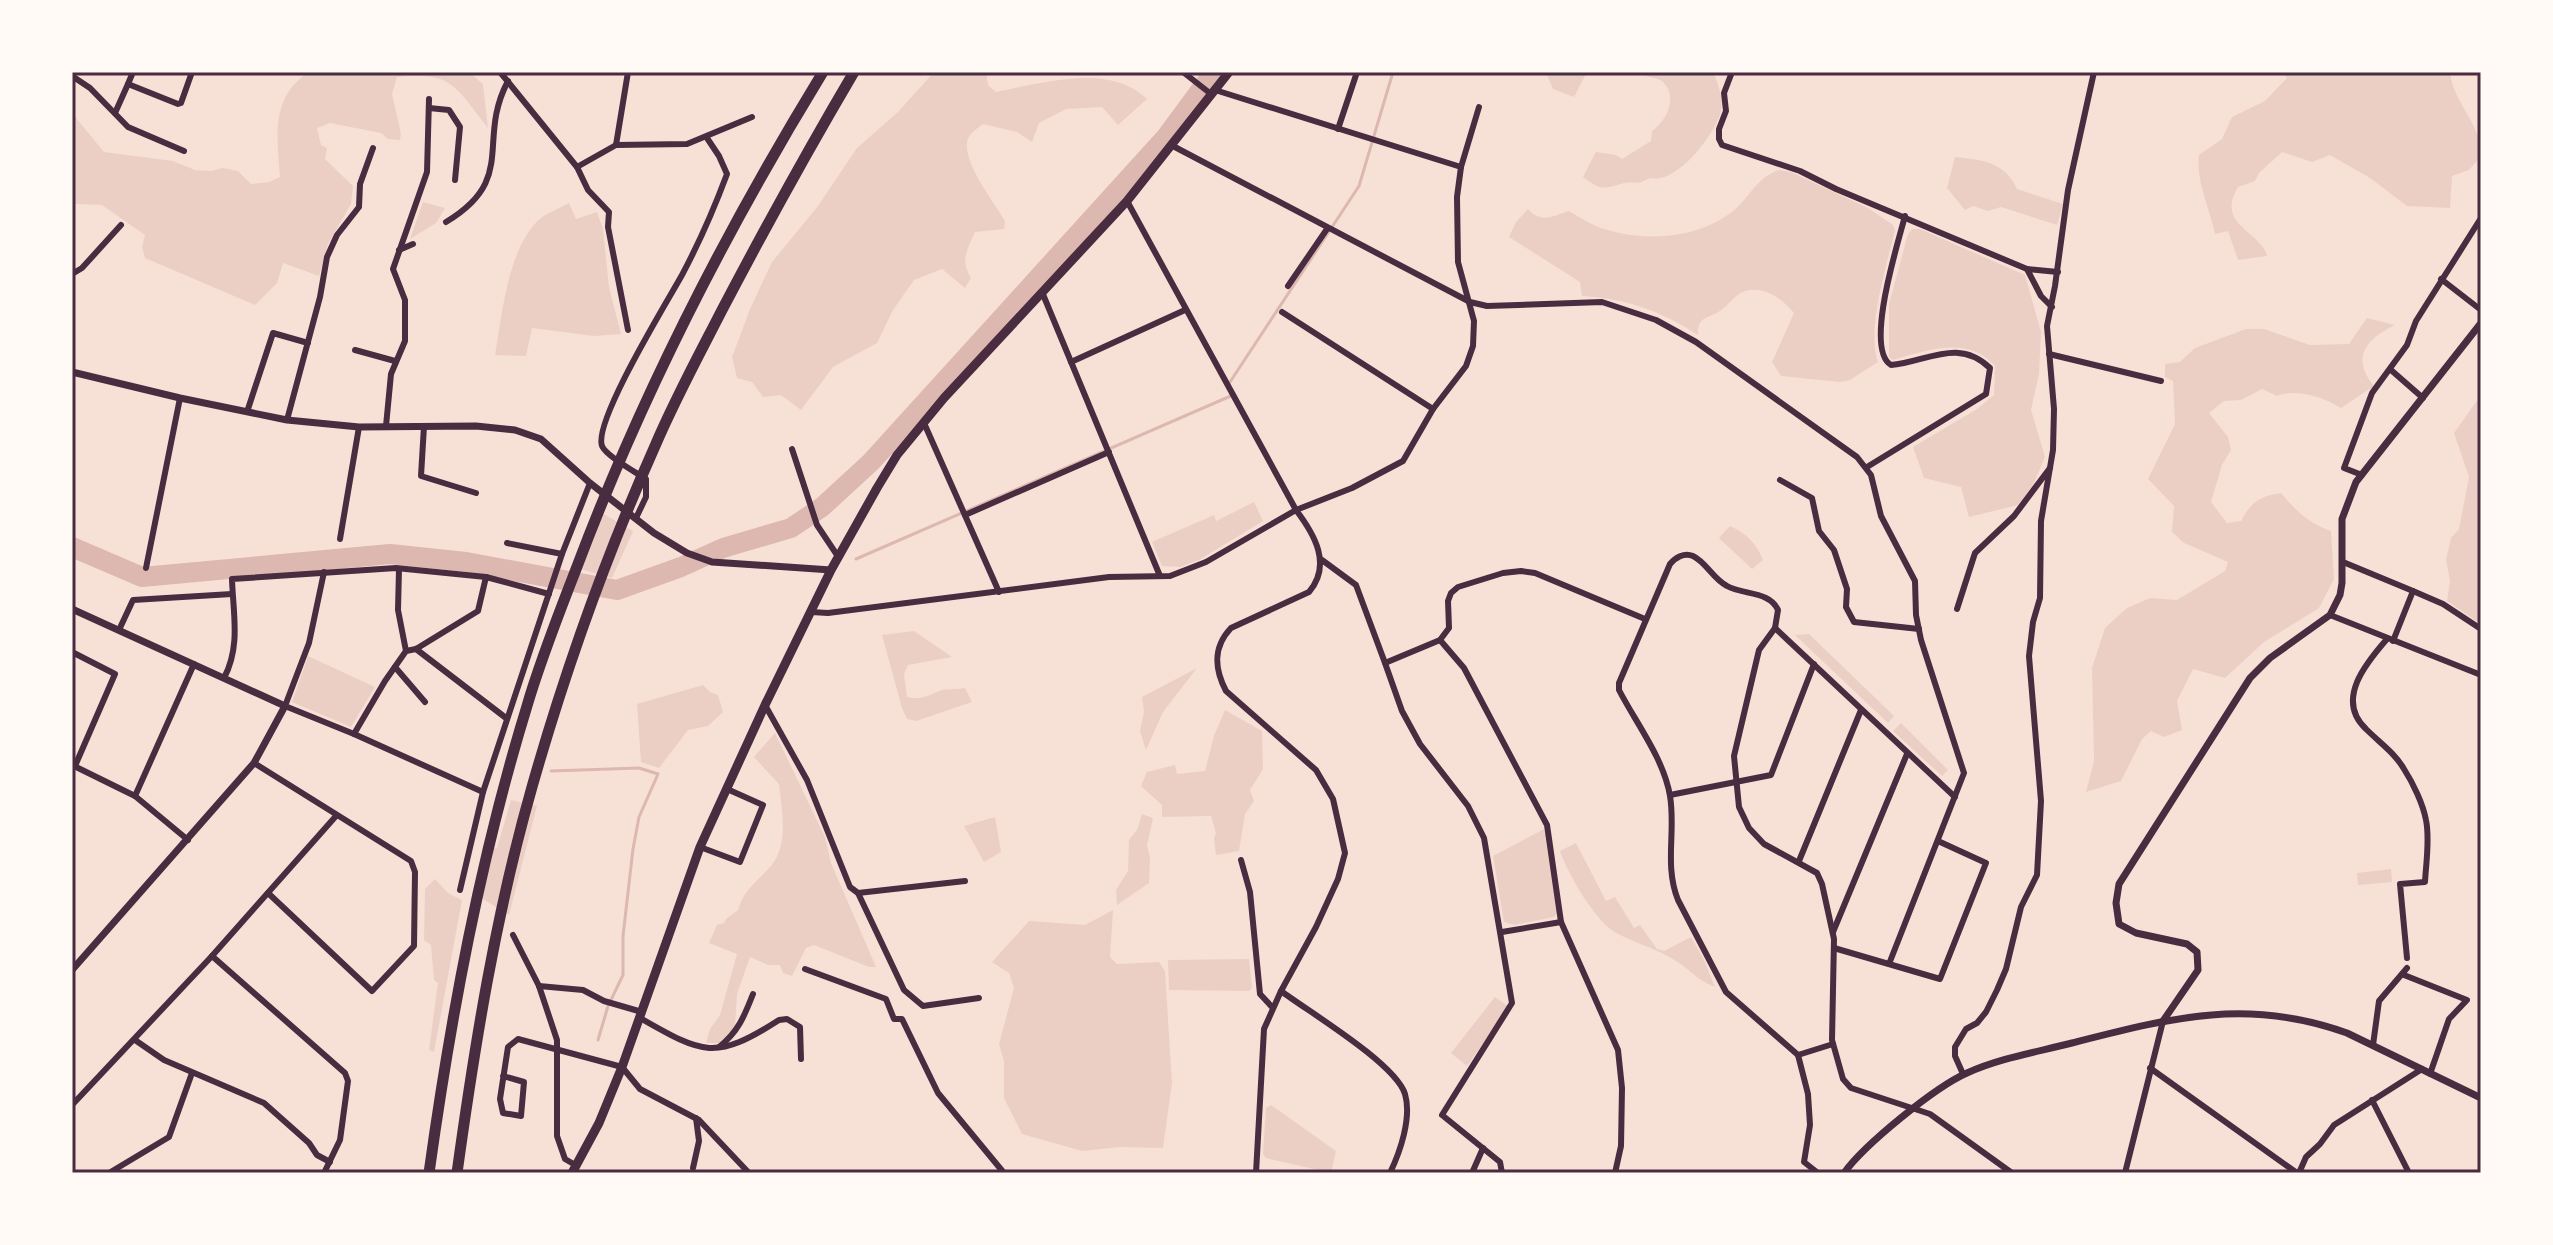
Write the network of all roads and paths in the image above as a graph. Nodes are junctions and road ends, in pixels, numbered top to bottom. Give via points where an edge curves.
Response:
1 (133, 72) edge
2 (192, 72) edge
3 (500, 72) edge
4 (628, 72) edge
5 (823, 72) edge
6 (854, 72) edge
7 (1183, 72) edge
8 (1229, 72) edge
9 (1357, 72) edge
10 (1732, 72) edge
11 (2094, 72) edge
12 (72, 76) edge
13 (508, 81) junction
14 (128, 84) junction
15 (1211, 92) junction
16 (429, 99) dead end
17 (1479, 107) dead end
18 (429, 108) junction
19 (115, 113) junction
20 (752, 117) dead end
21 (1338, 129) junction
22 (707, 138) junction
23 (616, 145) junction
24 (1171, 145) junction
25 (373, 148) dead end
26 (184, 151) dead end
27 (577, 167) junction
28 (1461, 167) junction
29 (455, 180) dead end
30 (1127, 201) junction
31 (1905, 216) junction
32 (2481, 218) edge
33 (446, 222) dead end
34 (121, 225) dead end
35 (1327, 229) junction
36 (413, 244) dead end
37 (399, 250) junction
38 (2027, 269) junction
39 (2058, 272) junction
40 (72, 274) edge
41 (2441, 279) junction
42 (1288, 286) dead end
43 (1042, 292) junction
44 (1470, 302) junction
45 (2052, 307) junction
46 (1185, 310) junction
47 (2481, 310) edge
48 (1282, 312) dead end
49 (2481, 323) edge
50 (628, 330) dead end
51 (308, 343) junction
52 (355, 350) dead end
53 (2049, 354) junction
54 (395, 361) junction
55 (1071, 362) junction
56 (2391, 370) junction
57 (72, 372) edge
58 (2161, 381) dead end
59 (180, 398) junction
60 (2423, 398) junction
61 (1433, 409) junction
62 (247, 412) junction
63 (287, 420) junction
64 (924, 423) junction
65 (386, 426) junction
66 (424, 426) junction
67 (359, 427) junction
68 (792, 449) dead end
69 (1109, 452) junction
70 (2052, 465) junction
71 (1867, 467) junction
72 (2362, 475) junction
73 (1780, 480) dead end
74 (590, 483) junction
75 (476, 493) dead end
76 (1296, 510) junction
77 (965, 515) junction
78 (636, 518) junction
79 (340, 539) dead end
80 (507, 543) dead end
81 (562, 554) junction
82 (839, 558) junction
83 (1322, 560) junction
84 (2343, 562) junction
85 (146, 568) dead end
86 (399, 569) junction
87 (831, 570) junction
88 (324, 572) junction
89 (1160, 576) junction
90 (486, 577) junction
91 (2413, 591) junction
92 (999, 592) junction
93 (232, 594) junction
94 (549, 594) junction
95 (72, 609) edge
96 (1957, 609) dead end
97 (811, 612) junction
98 (2330, 615) junction
99 (1645, 619) junction
100 (1775, 628) junction
101 (1919, 629) junction
102 (2481, 629) edge
103 (119, 630) junction
104 (1440, 640) junction
105 (2390, 640) junction
106 (416, 649) junction
107 (406, 651) junction
108 (72, 652) edge
109 (1385, 663) junction
110 (194, 664) junction
111 (1814, 664) junction
112 (395, 667) junction
113 (2481, 675) edge
114 (224, 678) junction
115 (425, 702) dead end
116 (765, 705) junction
117 (285, 706) junction
118 (1861, 710) junction
119 (506, 718) junction
120 (354, 734) junction
121 (1907, 754) junction
122 (254, 763) junction
123 (73, 766) edge
124 (1735, 780) junction
125 (727, 789) junction
126 (483, 792) junction
127 (1670, 795) junction
128 (135, 796) junction
129 (1955, 797) junction
130 (336, 816) junction
131 (188, 840) junction
132 (1938, 841) junction
133 (700, 847) junction
134 (1241, 860) dead end
135 (1799, 861) junction
136 (965, 881) dead end
137 (460, 890) dead end
138 (268, 893) junction
139 (858, 893) junction
140 (1561, 922) junction
141 (1502, 932) junction
142 (1832, 932) junction
143 (513, 935) dead end
144 (1834, 948) junction
145 (212, 956) junction
146 (2407, 958) dead end
147 (1889, 964) junction
148 (805, 969) dead end
149 (72, 970) edge
150 (539, 986) junction
151 (1281, 991) junction
152 (753, 994) dead end
153 (979, 998) dead end
154 (1272, 1007) junction
155 (641, 1015) junction
156 (2163, 1021) junction
157 (135, 1040) junction
158 (1833, 1044) junction
159 (2373, 1045) junction
160 (719, 1048) junction
161 (558, 1049) junction
162 (1798, 1055) junction
163 (801, 1059) dead end
164 (622, 1067) junction
165 (2150, 1068) junction
166 (2422, 1069) junction
167 (192, 1073) junction
168 (1963, 1074) junction
169 (2430, 1074) junction
170 (503, 1076) junction
171 (2481, 1098) edge
172 (2372, 1100) junction
173 (72, 1105) edge
174 (1915, 1108) junction
175 (696, 1118) junction
176 (1483, 1148) junction
177 (330, 1162) junction
178 (693, 1168) dead end
179 (575, 1169) edge
180 (109, 1173) edge
181 (324, 1173) edge
182 (429, 1173) edge
183 (457, 1173) edge
184 (749, 1173) edge
185 (1004, 1173) edge
186 (1256, 1173) edge
187 (1390, 1173) edge
188 (1472, 1173) edge
189 (1502, 1173) edge
190 (1615, 1173) edge
191 (1818, 1173) edge
192 (1844, 1173) edge
193 (2012, 1173) edge
194 (2125, 1173) edge
195 (2298, 1173) edge
196 (2409, 1173) edge

1 - 14 street
2 - 14 street via 178,104
3 - 13 street
4 - 23 street
5 - 182 highway via 663,363 544,651 472,911
6 - 183 highway via 757,243 623,520 531,791 498,926
7 - 15 street
8 - 15 main road
9 - 21 street
10 - 31 street via 1719,129 1722,145 1774,160
11 - 39 street via 2068,190
12 - 19 street
13 - 27 street
13 - 33 street via 498,100 486,187
14 - 19 street
15 - 21 street
15 - 24 main road
16 - 18 street
17 - 28 street
18 - 29 street via 449,110 460,127
18 - 37 street via 427,172
19 - 26 street via 128,127
20 - 22 street
21 - 28 street
22 - 23 street via 687,144
22 - 78 street via 727,174 681,276 630,364 604,427 604,450 646,479 646,497
23 - 27 street
24 - 30 main road
24 - 35 street
25 - 51 street via 360,184 359,207 327,257
27 - 50 street via 588,190 609,212
28 - 44 street via 1458,262
30 - 43 main road
30 - 46 street
31 - 38 street
31 - 71 street via 1885,294 1884,361 1891,365 1947,353 1974,355 1990,368 1990,380 1986,394
32 - 41 street
34 - 40 street
35 - 42 street
35 - 44 street
36 - 37 street
37 - 54 street via 393,269 405,300 405,341
38 - 39 street
38 - 45 street
39 - 45 street
41 - 47 street
41 - 56 street
43 - 55 street
43 - 64 main road
44 - 61 street via 1473,346 1466,366
44 - 71 street via 1602,302 1656,320 1696,342
45 - 53 street
46 - 55 street
46 - 76 street
48 - 61 street
49 - 60 street
51 - 62 street via 273,333
51 - 63 street
52 - 54 street
53 - 58 street
53 - 70 street
54 - 65 street
55 - 69 street
56 - 60 street
56 - 72 street via 2372,393 2344,468
57 - 59 street
59 - 62 street
59 - 85 street
60 - 72 street
61 - 76 street via 1403,461
62 - 63 street
63 - 67 street
64 - 77 street
64 - 82 main road via 897,455
65 - 66 street
65 - 67 street
66 - 74 street via 498,427 529,434
66 - 75 street via 421,476
67 - 79 street
68 - 82 street via 817,525
69 - 77 street
69 - 89 street
70 - 96 street via 2014,516 1975,553
70 - 168 street via 2041,521 2040,598 2029,656 2041,801 2037,875 2021,907 2006,969 1991,1001 1955,1047
71 - 101 street via 1881,516 1915,581
72 - 84 street via 2342,519
73 - 101 street via 1812,498 1819,531 1834,550 1854,622
74 - 78 street
74 - 81 street
76 - 83 street via 1312,531
76 - 89 street via 1206,562
77 - 92 street
78 - 87 street via 687,553 712,562
80 - 81 street
81 - 94 street
82 - 87 main road
83 - 109 street via 1356,585
83 - 151 street via 1309,592 1231,628 1216,654 1226,691 1316,770 1333,799 1342,834 1345,853 1338,879
84 - 91 street
84 - 98 street via 2340,595
86 - 88 street
86 - 90 street
86 - 107 street via 398,610
87 - 97 main road
88 - 93 street via 232,579
88 - 117 street via 309,643
89 - 92 street via 1109,577
90 - 94 street
90 - 106 street via 478,611
91 - 102 street
91 - 105 street
92 - 97 street
93 - 103 street via 133,600
93 - 114 street via 235,646
94 - 119 street
95 - 103 street
97 - 116 main road
98 - 105 street
98 - 156 street via 2250,678 2119,884 2119,924 2187,944 2197,952 2198,970
99 - 100 street via 1670,564 1689,555 1727,587 1770,599 1779,618
99 - 104 street via 1521,571 1458,587 1448,601 1449,628
99 - 127 street via 1619,690 1665,775
100 - 111 street
100 - 124 street via 1759,650 1734,756
101 - 129 street via 1964,773
103 - 110 street
104 - 109 street
104 - 140 street via 1464,668 1547,825
105 - 113 street
105 - 146 street via 2365,664 2353,707 2356,717 2406,771 2426,820 2425,882 2400,884
106 - 107 street
106 - 119 street
107 - 112 street
108 - 123 street via 115,674
109 - 141 street via 1420,744 1468,806 1484,838
110 - 114 street
110 - 128 street
111 - 118 street
111 - 124 street via 1771,775
112 - 115 street
112 - 120 street
114 - 117 street
116 - 125 main road
116 - 139 street via 807,780 850,887
117 - 120 street
117 - 122 street
118 - 121 street
118 - 135 street
119 - 126 street
120 - 126 street
121 - 129 street
121 - 142 street
122 - 130 street
122 - 131 street
123 - 128 street
124 - 127 street
124 - 135 street via 1749,828 1764,844
125 - 133 main road
125 - 133 street via 763,805 740,862
126 - 137 street
127 - 162 street via 1669,861 1678,900 1726,992
128 - 131 street
129 - 132 street
130 - 138 street
130 - 138 street via 411,861 414,946 372,991
131 - 149 street
132 - 147 street
132 - 147 street via 1986,863 1940,979
133 - 155 main road
134 - 154 street via 1250,892 1260,994
135 - 142 street via 1817,873
136 - 139 street
138 - 145 street
139 - 153 street via 904,990 923,1006
140 - 141 street
140 - 190 street via 1618,1050 1621,1146
141 - 176 street via 1512,1003 1442,1112
142 - 144 street
143 - 150 street
144 - 147 street
144 - 158 street
145 - 157 street
145 - 177 street via 345,1073 340,1140
148 - 185 street via 886,999 894,1019 902,1019 938,1093
150 - 155 street via 583,990
150 - 161 street
151 - 154 street
151 - 187 street via 1382,1064 1402,1088 1404,1131
152 - 160 street via 741,1025
154 - 186 street via 1264,1029
155 - 160 street via 684,1043
155 - 164 main road
156 - 159 street via 2220,1013 2281,1015 2325,1025
156 - 165 street
156 - 168 street
157 - 167 street
157 - 173 street
158 - 162 street
158 - 174 street via 1851,1088
159 - 166 street
159 - 169 street via 2379,1001 2406,972 2467,1000 2449,1019
160 - 163 street via 787,1019 800,1027
161 - 164 street
161 - 170 street via 518,1039 508,1047
161 - 179 street via 557,1136
162 - 191 street via 1810,1125 1804,1162
164 - 175 street via 640,1089
164 - 179 main road
165 - 194 street
165 - 195 street
166 - 169 street
166 - 172 street
167 - 177 street via 264,1103
167 - 180 street via 169,1137
168 - 174 street
169 - 171 street
170 - 170 street via 524,1082 521,1116 503,1113
172 - 195 street via 2334,1125
172 - 196 street
174 - 192 street
174 - 193 street
175 - 178 street via 699,1141
175 - 184 street
176 - 188 street
176 - 189 street via 1500,1162
177 - 181 street

